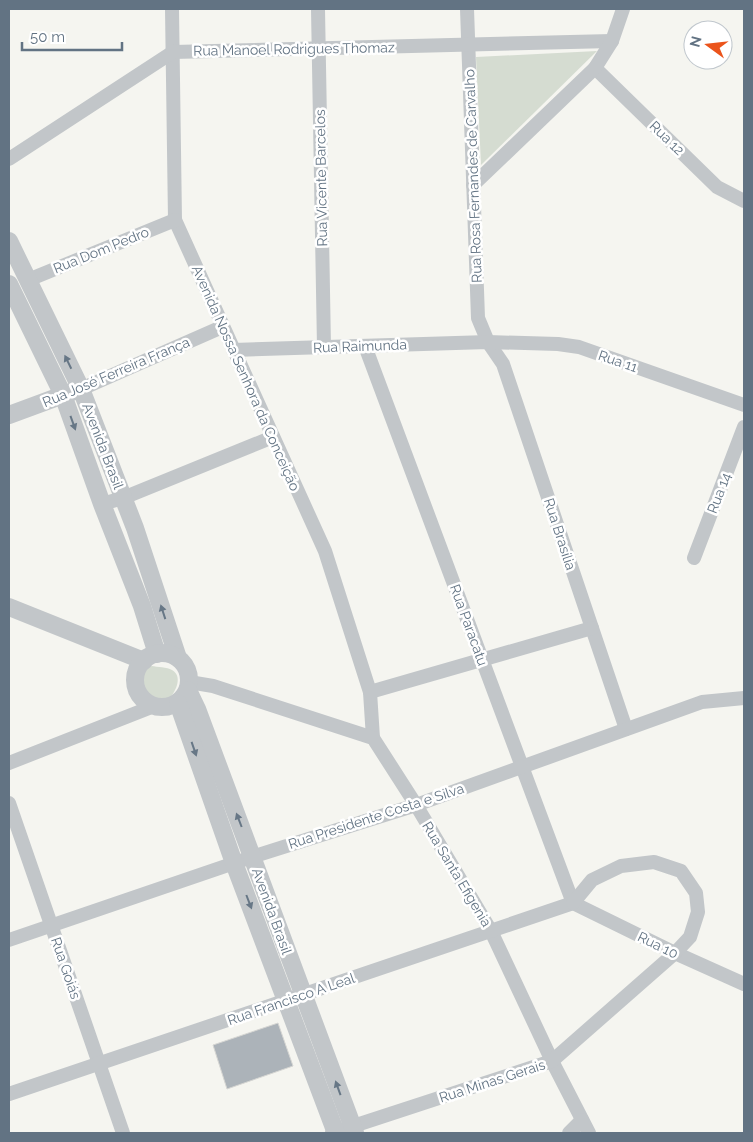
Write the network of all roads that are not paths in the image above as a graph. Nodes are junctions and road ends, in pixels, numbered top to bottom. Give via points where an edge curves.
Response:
1 (172, 9) edge
2 (318, 9) edge
3 (467, 9) edge
4 (623, 9) edge
5 (612, 41) junction
6 (468, 46) junction
7 (320, 48) junction
8 (173, 52) junction
9 (594, 68) junction
10 (9, 159) edge
11 (473, 185) junction
12 (744, 201) edge
13 (175, 220) junction
14 (9, 241) edge
15 (28, 280) junction
16 (9, 284) edge
17 (222, 327) junction
18 (488, 342) junction
19 (365, 346) junction
20 (324, 347) junction
21 (233, 350) junction
22 (81, 389) junction
23 (63, 395) junction
24 (744, 405) edge
25 (9, 415) edge
26 (744, 427) edge
27 (273, 437) junction
28 (123, 498) junction
29 (102, 504) junction
30 (694, 558) dead end
31 (9, 608) edge
32 (592, 628) junction
33 (151, 657) junction
34 (178, 658) junction
35 (482, 660) junction
36 (185, 691) junction
37 (370, 692) junction
38 (744, 698) edge
39 (154, 706) junction
40 (626, 729) junction
41 (373, 738) junction
42 (9, 763) edge
43 (522, 767) junction
44 (9, 803) edge
45 (416, 805) junction
46 (252, 857) junction
47 (234, 863) junction
48 (573, 904) junction
49 (51, 925) junction
50 (491, 931) junction
51 (9, 940) edge
52 (675, 953) junction
53 (744, 984) edge
54 (303, 995) junction
55 (286, 1001) junction
56 (552, 1061) junction
57 (99, 1064) junction
58 (9, 1094) edge
59 (582, 1120) junction
60 (353, 1130) edge
61 (123, 1133) edge
62 (334, 1133) edge
63 (570, 1133) edge
64 (589, 1133) edge

1 - 8 street, Avenida Nossa Senhora da Conceição
2 - 7 street, Rua Vicente Barcelos
3 - 6 street, Rua Rosa Fernandes de Carvalho
4 - 5 street
5 - 6 street, Rua Manoel Rodrigues Thomaz
5 - 9 street
6 - 7 street, Rua Manoel Rodrigues Thomaz
6 - 11 street, Rua Rosa Fernandes de Carvalho
7 - 8 street, Rua Manoel Rodrigues Thomaz
7 - 20 street, Rua Vicente Barcelos
8 - 10 street, Rua Manoel Rodrigues Thomaz
8 - 13 street, Avenida Nossa Senhora da Conceição
9 - 11 street
9 - 12 street, Rua 12 via 717,187
11 - 18 street, Rua Rosa Fernandes de Carvalho via 478,318
13 - 15 street, Rua Dom Pedro
13 - 17 street, Avenida Nossa Senhora da Conceição
14 - 15 street, Avenida Brasil
22 -> 15 street, Avenida Brasil
16 - 23 street, Avenida Brasil
17 - 21 street, Avenida Nossa Senhora da Conceição
17 - 22 street, Rua José Ferreira França
18 - 19 street, Rua Raimunda
18 - 24 street, Rua 11 via 579,346
18 - 32 street, Rua Brasília via 503,364
19 - 20 street, Rua Raimunda
19 - 35 street, Rua Paracatu
20 - 21 street, Rua Raimunda
21 - 27 street, Avenida Nossa Senhora da Conceição
22 - 23 street, Rua José Ferreira França
22 - 28 street, Avenida Brasil
23 - 25 street, Rua José Ferreira França
23 -> 29 street, Avenida Brasil
26 - 30 street, Rua 14
27 - 28 street
27 - 37 street, Avenida Nossa Senhora da Conceição via 325,552
28 - 29 street
34 -> 28 street, Avenida Brasil
29 - 33 street, Avenida Brasil via 142,606
31 - 33 street
32 - 35 street
32 - 40 street, Rua Brasília
33 - 34 street via 168,654
33 - 39 street via 139,668 136,686 146,702
34 - 36 street via 188,673
35 - 37 street
35 - 43 street, Rua Paracatu
36 - 39 street via 166,707
36 - 41 street via 213,686
46 -> 36 street, Avenida Brasil via 197,709
36 -> 47 street, Avenida Brasil
37 - 41 street, Avenida Nossa Senhora da Conceição
38 - 40 street, Rua Presidente Costa e Silva via 702,702
39 - 42 street
40 - 43 street, Rua Presidente Costa e Silva
41 - 45 street, Rua Santa Efigenia
43 - 45 street, Rua Presidente Costa e Silva
43 - 48 street, Rua Paracatu
44 - 49 street, Rua Goiás
45 - 46 street, Rua Presidente Costa e Silva
45 - 50 street, Rua Santa Efigenia
46 - 47 street, Rua Presidente Costa e Silva
46 - 54 street, Avenida Brasil
47 - 49 street, Rua Presidente Costa e Silva
47 -> 55 street, Avenida Brasil
48 - 50 street, Rua Francisco A Leal
48 - 52 street, Rua 10
48 - 52 street, Rua Minas Gerais via 592,880 621,866 654,862 681,871 696,893 698,912 690,936
49 - 51 street, Rua Presidente Costa e Silva
49 - 57 street, Rua Goiás
50 - 54 street, Rua Francisco A Leal
50 - 56 street, Rua Santa Efigenia
52 - 53 street, Rua 10
52 - 56 street, Rua Minas Gerais
54 - 55 street, Rua Francisco A Leal
60 -> 54 street, Avenida Brasil
55 - 57 street, Rua Francisco A Leal
55 - 62 street, Avenida Brasil
56 - 59 street, Rua Santa Efigenia
56 - 60 street, Rua Minas Gerais
57 - 58 street, Rua Francisco A Leal
57 - 61 street, Rua Goiás
59 - 63 street
59 - 64 street, Rua Santa Efigenia
60 - 62 street, Rua Minas Gerais

